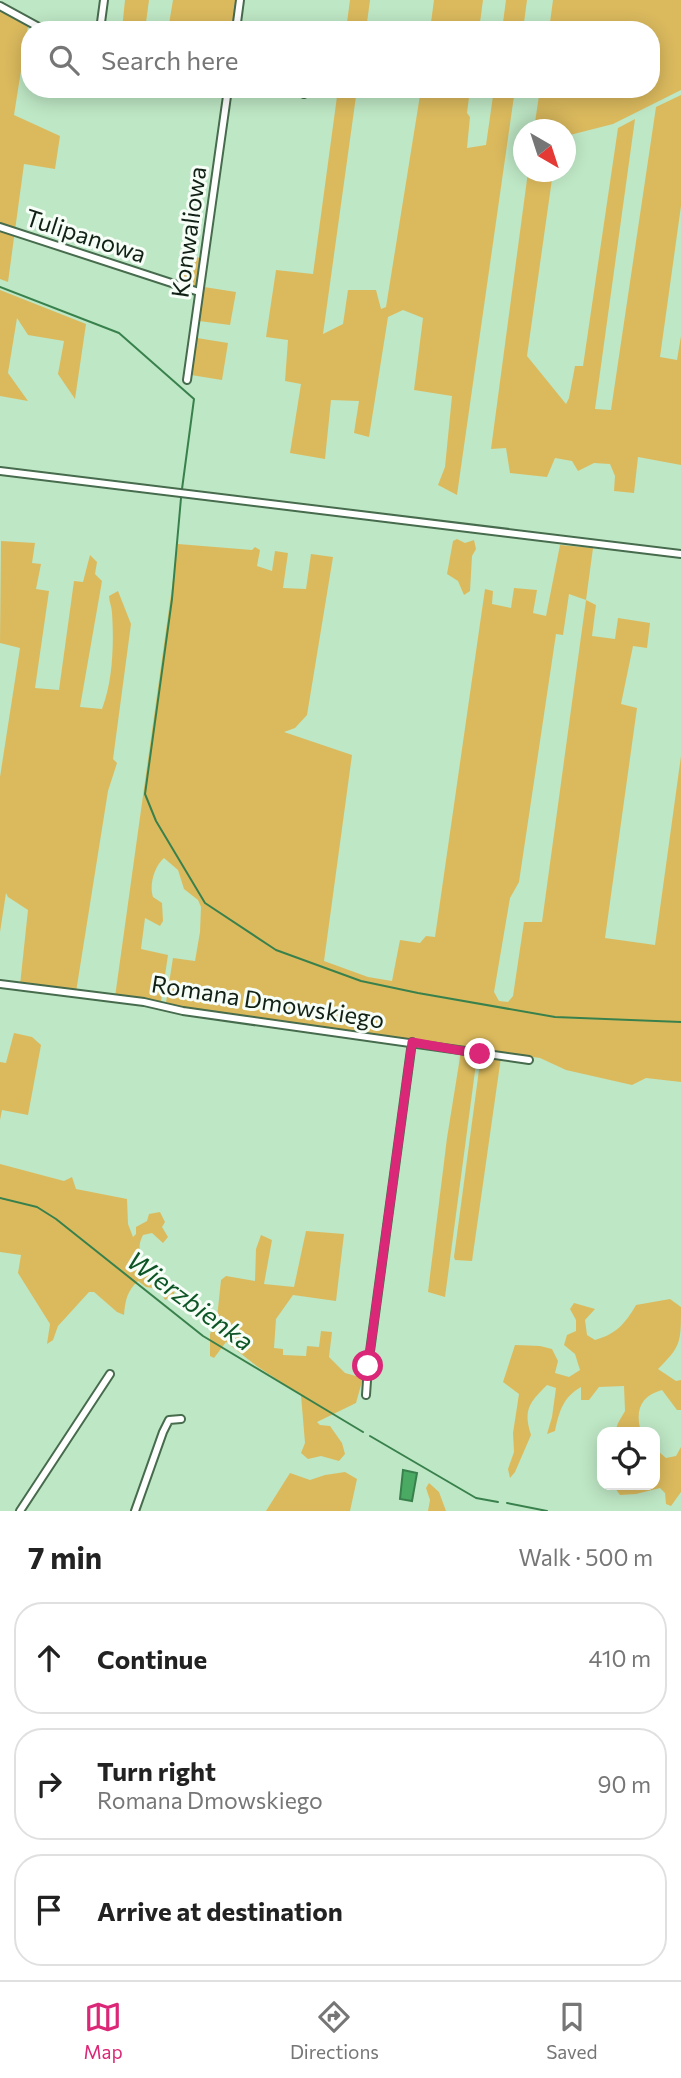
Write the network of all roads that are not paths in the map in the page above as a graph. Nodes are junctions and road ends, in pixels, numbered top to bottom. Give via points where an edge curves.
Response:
1 (104, 0) edge
2 (240, 0) edge
3 (0, 6) edge
4 (28, 21) edge
5 (101, 21) edge
6 (237, 21) edge
7 (227, 98) edge
8 (0, 227) edge
9 (199, 292) junction
10 (187, 380) dead end
11 (0, 471) edge
12 (681, 554) edge
13 (0, 984) edge
14 (412, 1042) junction
15 (529, 1060) dead end
16 (110, 1374) dead end
17 (366, 1395) dead end
18 (181, 1419) dead end
19 (20, 1511) edge
20 (135, 1511) edge

1 - 5 street
2 - 6 street
3 - 4 street
7 - 9 street, Konwaliowa
8 - 9 street, Tulipanowa
9 - 10 street, Konwaliowa
11 - 12 street
13 - 14 street, Romana Dmowskiego
14 - 15 street, Romana Dmowskiego
14 - 17 street
16 - 19 street
18 - 20 street via 169,1420

